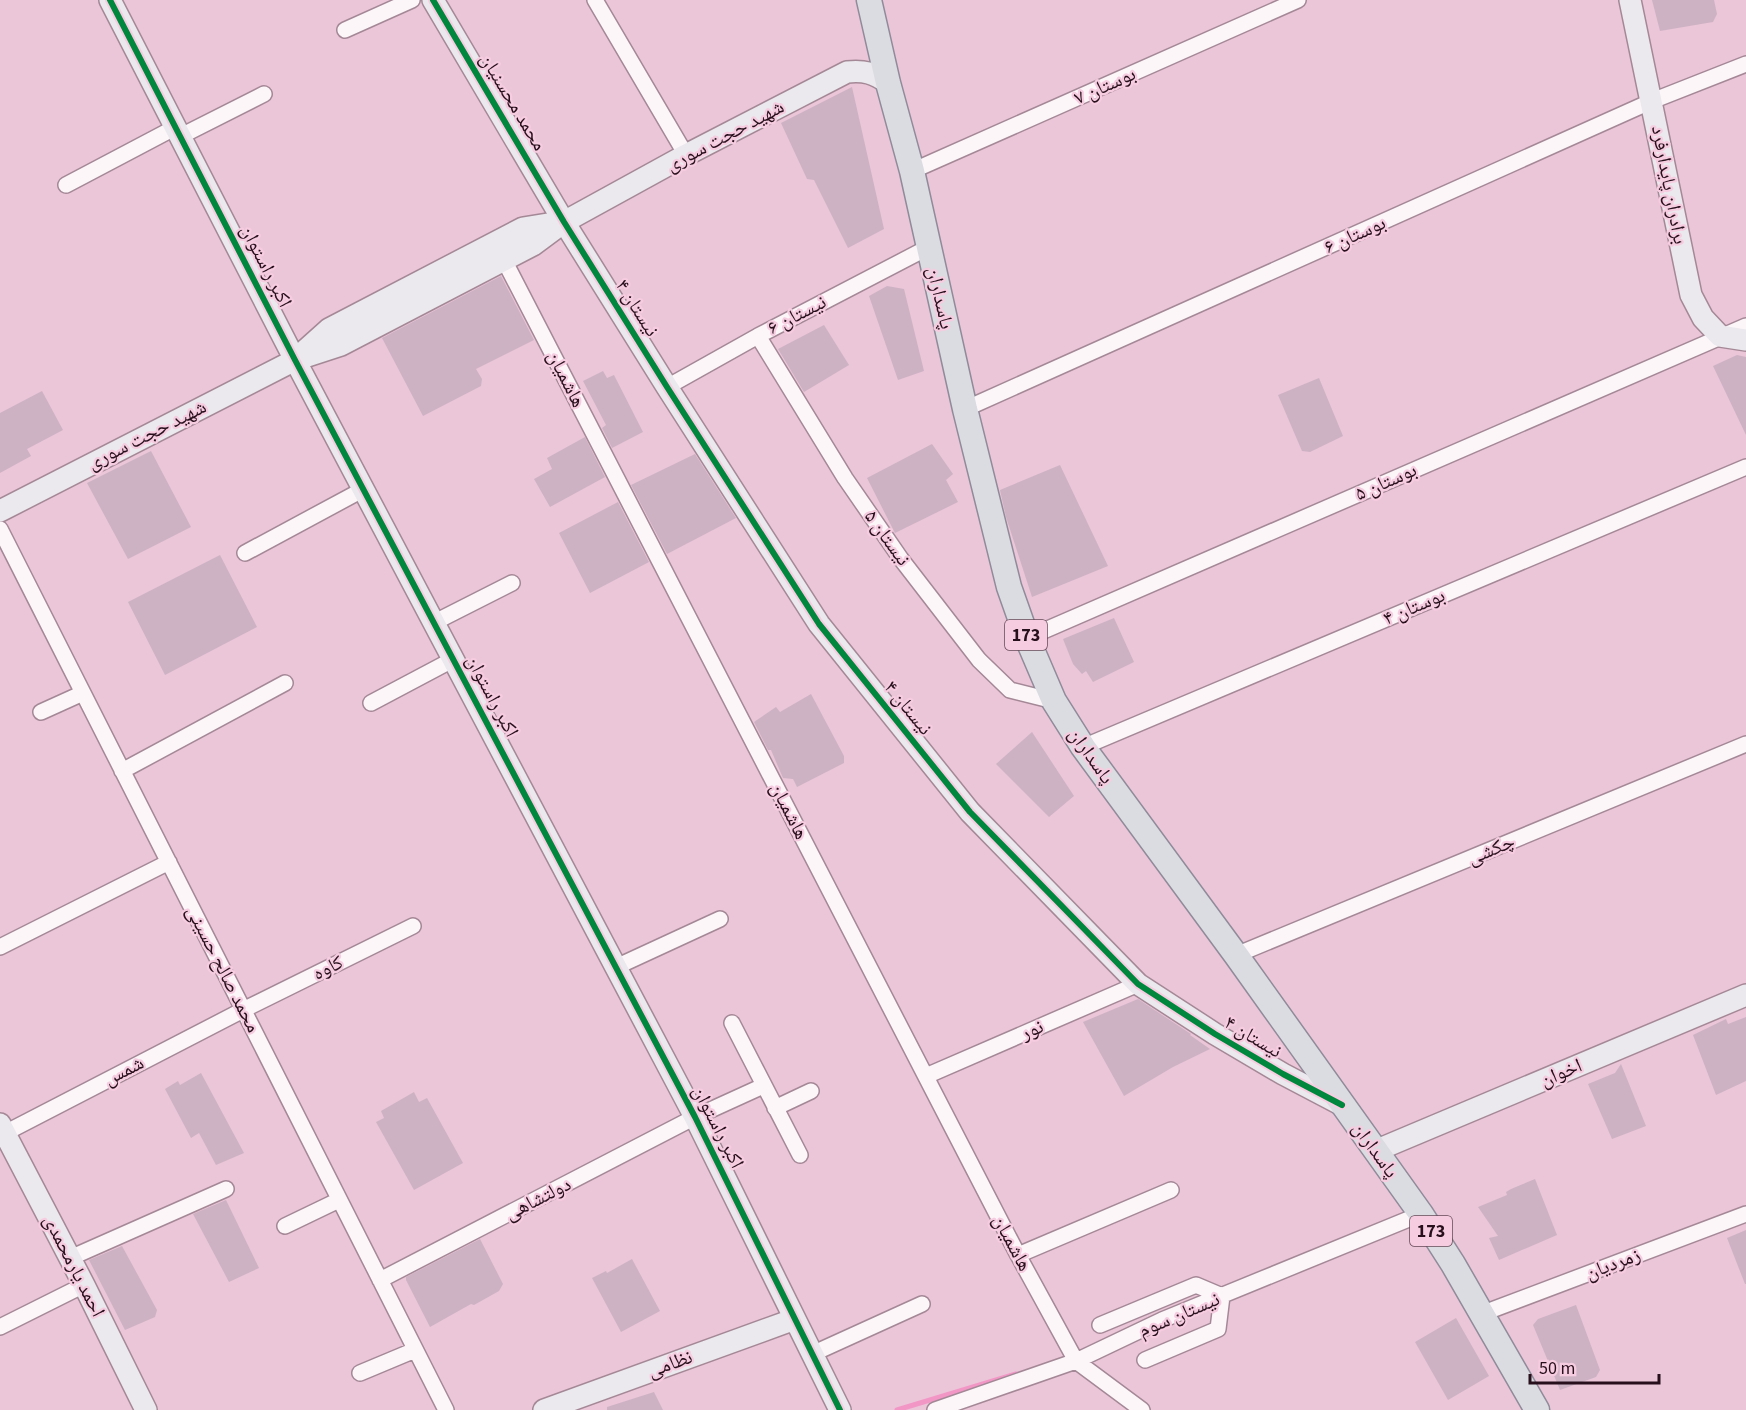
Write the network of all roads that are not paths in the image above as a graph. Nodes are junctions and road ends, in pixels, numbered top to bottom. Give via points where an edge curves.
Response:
1 (110, 0) edge
2 (412, 0) edge
3 (433, 0) edge
4 (595, 0) edge
5 (869, 0) edge
6 (1298, 0) edge
7 (1630, 0) edge
8 (345, 30) dead end
9 (1746, 64) edge
10 (888, 83) junction
11 (264, 94) dead end
12 (1652, 102) junction
13 (178, 131) junction
14 (686, 155) junction
15 (912, 171) junction
16 (66, 185) dead end
17 (564, 222) junction
18 (929, 247) junction
19 (504, 260) junction
20 (1746, 326) edge
21 (758, 336) junction
22 (1720, 336) junction
23 (1746, 340) edge
24 (295, 360) junction
25 (667, 387) junction
26 (965, 409) junction
27 (1746, 467) edge
28 (364, 489) junction
29 (0, 511) edge
30 (0, 529) edge
31 (245, 553) dead end
32 (512, 584) dead end
33 (435, 622) junction
34 (1027, 638) junction
35 (454, 659) junction
36 (285, 683) dead end
37 (83, 693) junction
38 (1054, 701) junction
39 (371, 703) dead end
40 (41, 712) dead end
41 (1746, 744) edge
42 (1083, 747) junction
43 (122, 771) junction
44 (169, 862) junction
45 (720, 919) dead end
46 (413, 926) dead end
47 (0, 947) edge
48 (1236, 955) junction
49 (616, 967) junction
50 (1138, 984) junction
51 (1746, 995) edge
52 (243, 1010) junction
53 (732, 1023) dead end
54 (926, 1076) junction
55 (763, 1086) junction
56 (811, 1091) dead end
57 (1342, 1105) junction
58 (775, 1108) junction
59 (695, 1117) junction
60 (2, 1128) edge
61 (1375, 1151) junction
62 (800, 1155) dead end
63 (226, 1189) dead end
64 (1171, 1190) dead end
65 (339, 1200) junction
66 (1421, 1214) junction
67 (1746, 1214) edge
68 (285, 1226) dead end
69 (1018, 1255) junction
70 (70, 1258) junction
71 (380, 1280) junction
72 (84, 1285) junction
73 (1222, 1296) junction
74 (922, 1304) dead end
75 (1480, 1314) junction
76 (795, 1319) junction
77 (1100, 1325) dead end
78 (0, 1327) edge
79 (416, 1350) junction
80 (813, 1354) junction
81 (1145, 1360) dead end
82 (1076, 1361) junction
83 (360, 1373) dead end
84 (975, 1403) edge
85 (1531, 1408) edge
86 (146, 1410) edge
87 (446, 1410) edge
88 (544, 1410) edge
89 (840, 1410) edge
90 (935, 1410) edge
91 (1142, 1410) edge

1 - 13 street, اکبر راستوان
2 - 8 street
3 - 17 street, محمد محسنیان
4 - 14 street
5 - 10 main road, پاسداران / 173
6 - 15 street, بوستان ۷
7 - 12 street, برادران پایدارفرد
9 - 12 street, بوستان ۶
10 - 14 street, شهید حجت سوری via 862,70 847,72
10 - 15 main road, پاسداران / 173
11 - 13 street
12 - 22 street, برادران پایدارفرد via 1692,295 1703,318
12 - 26 street, بوستان ۶
13 - 16 street
13 - 24 street, اکبر راستوان
14 - 17 street, شهید حجت سوری
15 - 18 main road, پاسداران / 173
17 - 19 street, شهید حجت سوری
17 - 24 street, شهید حجت سوری via 523,228 329,328
17 - 25 street, نیستان ۴
18 - 21 street, نیستان ۶
18 - 26 main road, پاسداران / 173
19 - 24 street, شهید حجت سوری via 341,345
19 - 54 street, هاشمیان
20 - 22 street, بوستان ۵
21 - 25 street, نیستان ۶
21 - 38 street, نیستان ۵ via 845,478 979,660 1010,690
22 - 23 street
22 - 34 street, بوستان ۵
24 - 28 street, اکبر راستوان
24 - 29 street, شهید حجت سوری
25 - 50 street, نیستان ۴ via 819,624 970,812
26 - 34 main road, پاسداران / 173 via 1009,587
27 - 42 street, بوستان ۴
28 - 31 street
28 - 33 street, اکبر راستوان
30 - 37 street, محمد صالح حسینی
32 - 33 street
33 - 35 street, اکبر راستوان
34 - 38 main road, پاسداران / 173
35 - 39 street
35 - 49 street, اکبر راستوان
36 - 43 street
37 - 40 street
37 - 43 street, محمد صالح حسینی
38 - 42 main road, پاسداران / 173
41 - 48 street, چکشی
42 - 48 main road, پاسداران / 173
43 - 44 street, محمد صالح حسینی
44 - 47 street
44 - 52 street, محمد صالح حسینی
45 - 49 street
46 - 52 street, کاوه
48 - 57 main road, پاسداران / 173
49 - 59 street, اکبر راستوان
50 - 54 street, نور
50 - 57 street, نیستان ۴ via 1234,1046
51 - 61 street, اخوان
52 - 60 street, شمس
52 - 65 street, محمد صالح حسینی
53 - 55 street
54 - 69 street, هاشمیان
55 - 58 street
55 - 59 street, دولتشاهی
56 - 58 street
57 - 61 main road, پاسداران / 173
58 - 62 street
59 - 71 street, دولتشاهی
59 - 76 street, اکبر راستوان
60 - 70 street, احمد یارمحمدی
61 - 66 main road, پاسداران / 173
63 - 70 street
64 - 69 street
65 - 68 street
65 - 71 street, محمد صالح حسینی
66 - 73 street, نیستان سوم
66 - 75 main road, پاسداران / 173
67 - 75 street, زمردیان
69 - 82 street, هاشمیان
70 - 72 street, احمد یارمحمدی
71 - 79 street, محمد صالح حسینی
72 - 78 street
72 - 86 street, احمد یارمحمدی
73 - 77 street via 1196,1285
73 - 81 street via 1218,1329
73 - 82 street, نیستان سوم
74 - 80 street
75 - 85 main road, پاسداران / 173
76 - 80 street, اکبر راستوان
76 - 88 street, نظامی
79 - 83 street
79 - 87 street, محمد صالح حسینی
80 - 89 street, اکبر راستوان
82 - 84 street, نیستان سوم
82 - 91 street
84 - 90 street, نیستان سوم

